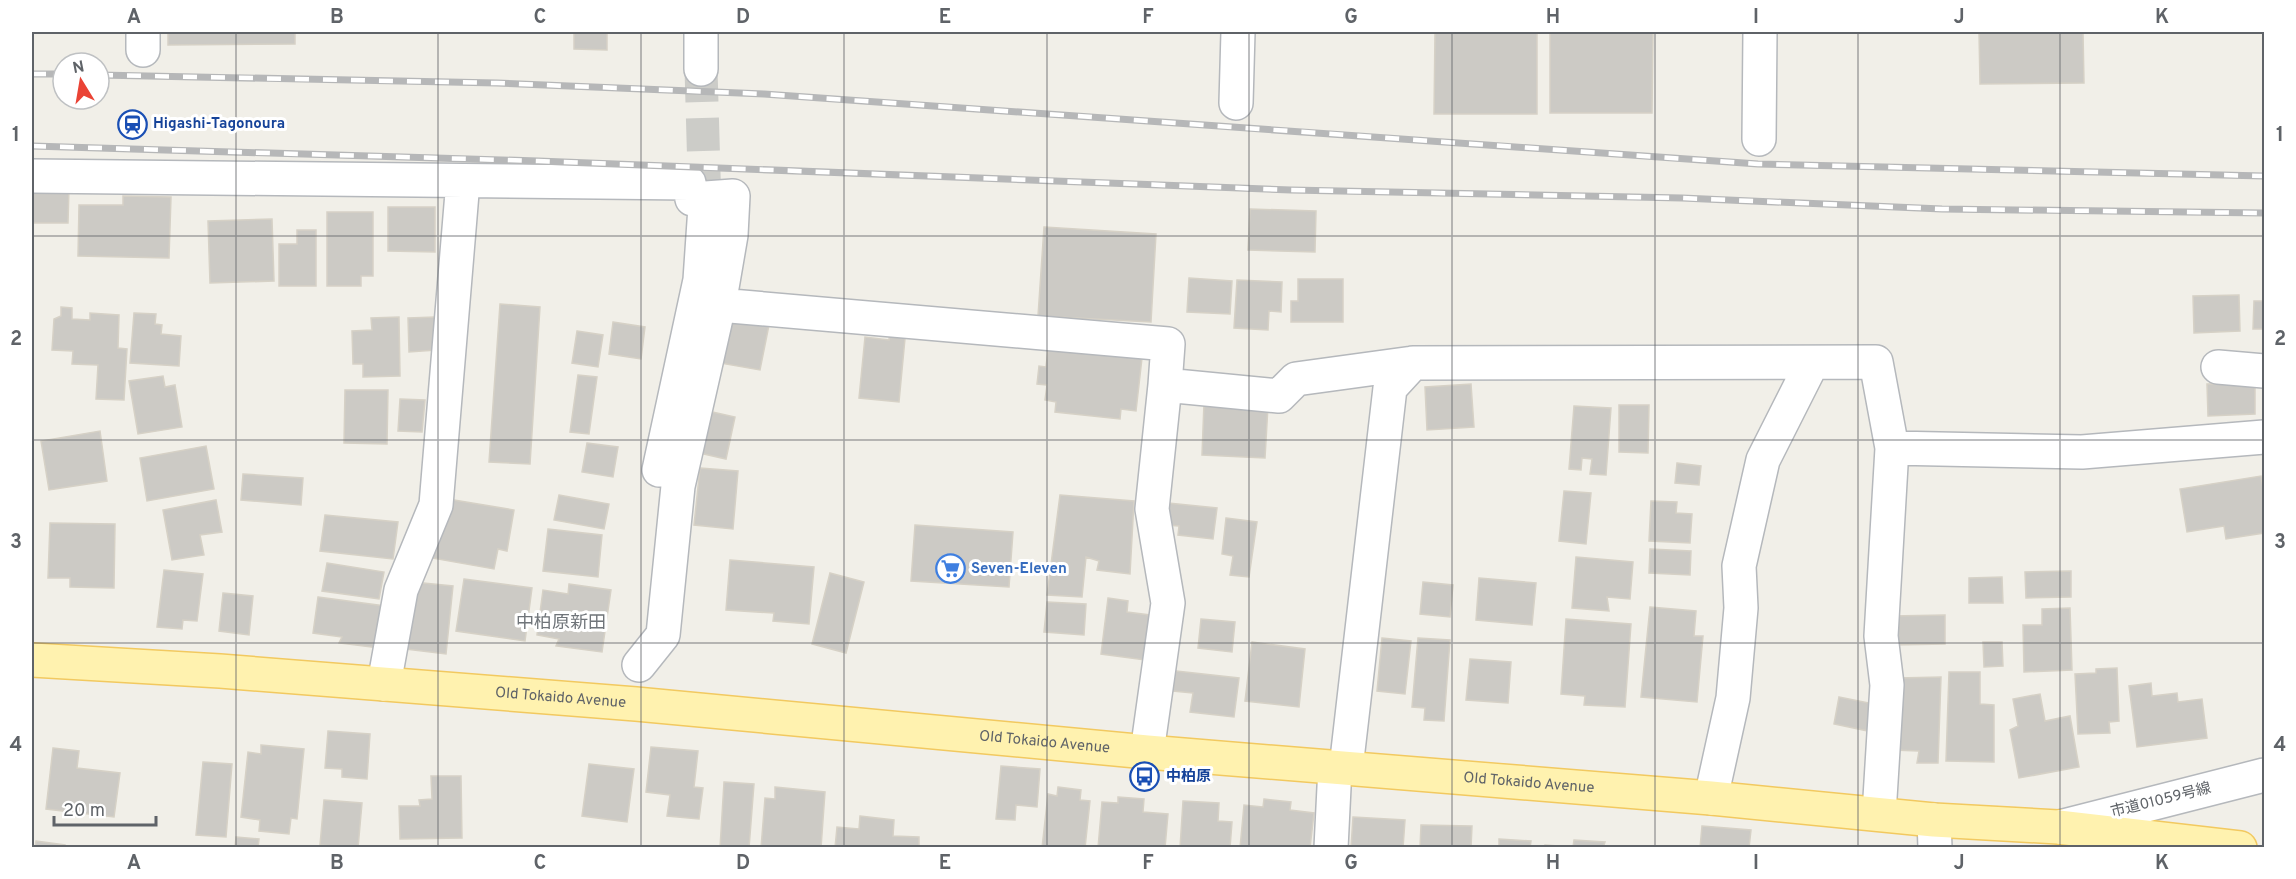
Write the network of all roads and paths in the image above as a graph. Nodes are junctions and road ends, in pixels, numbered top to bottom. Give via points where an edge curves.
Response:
1 (701, 32) edge
2 (1238, 32) edge
3 (1760, 32) edge
4 (701, 69) tunnel mouth
5 (1236, 103) dead end
6 (1759, 139) dead end
7 (32, 176) edge
8 (463, 182) junction
9 (705, 207) tunnel mouth
10 (719, 305) junction
11 (1413, 363) junction
12 (1812, 363) junction
13 (2218, 367) dead end
14 (2265, 371) edge
15 (1166, 385) junction
16 (2265, 437) edge
17 (1892, 448) junction
18 (32, 660) edge
19 (639, 665) junction
20 (384, 684) junction
21 (636, 704) junction
22 (1147, 752) junction
23 (1340, 767) junction
24 (2265, 775) edge
25 (1711, 798) junction
26 (1879, 814) junction
27 (2058, 827) junction
28 (1935, 834) edge
29 (1331, 848) edge
30 (2240, 848) edge

1 - 4 street
2 - 5 street
3 - 6 street
7 - 8 street
8 - 10 street via 689,183 692,199 733,196
8 - 20 street via 436,505 401,590
9 - 19 street via 700,280 657,478
10 - 15 street via 1168,344
10 - 19 street via 678,486 663,635
11 - 12 street
11 - 15 street via 1296,379 1279,396
11 - 23 street via 1390,388
12 - 17 street via 1876,362
12 - 25 street via 1763,460 1739,566 1733,698
13 - 14 street
15 - 22 street via 1152,509 1168,603
16 - 17 street via 2082,452
17 - 26 street via 1881,636 1887,685
18 - 20 main road, Old Tokaido Avenue
19 - 21 street
20 - 21 main road, Old Tokaido Avenue
21 - 22 main road, Old Tokaido Avenue
22 - 23 main road, Old Tokaido Avenue
23 - 25 main road, Old Tokaido Avenue
23 - 29 street
24 - 27 street, 市道01059号線
25 - 26 main road, Old Tokaido Avenue
26 - 28 main road, Old Tokaido Avenue
27 - 28 main road, Old Tokaido Avenue
27 - 30 main road, Old Tokaido Avenue

